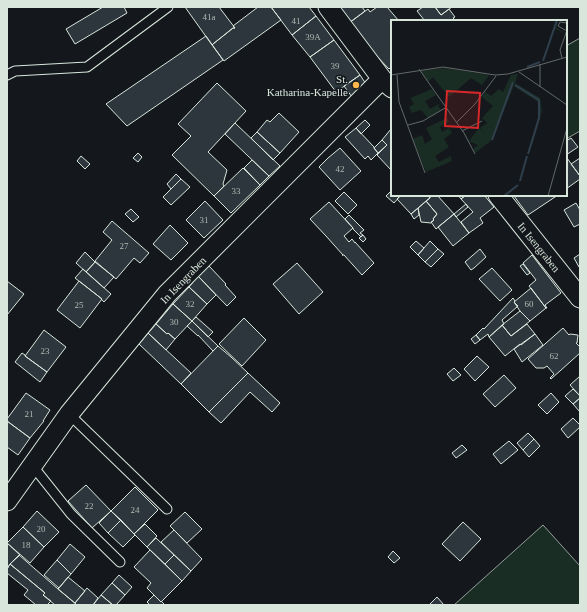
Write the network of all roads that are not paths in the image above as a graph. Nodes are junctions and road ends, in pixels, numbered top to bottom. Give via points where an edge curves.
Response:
1 (168, 7) edge
2 (328, 7) edge
3 (7, 75) edge
4 (387, 83) edge
5 (499, 196) edge
6 (580, 298) edge
7 (69, 414) junction
8 (32, 465) junction
9 (7, 501) edge
10 (167, 509) dead end
11 (120, 562) dead end

1 - 3 lane via 87,66 15,71
2 - 4 street, In Isengraben
4 - 7 street, In Isengraben via 167,294
5 - 6 street, In Isengraben
7 - 8 street, In Isengraben
7 - 10 lane
8 - 9 street, In Isengraben
8 - 11 lane via 71,514

